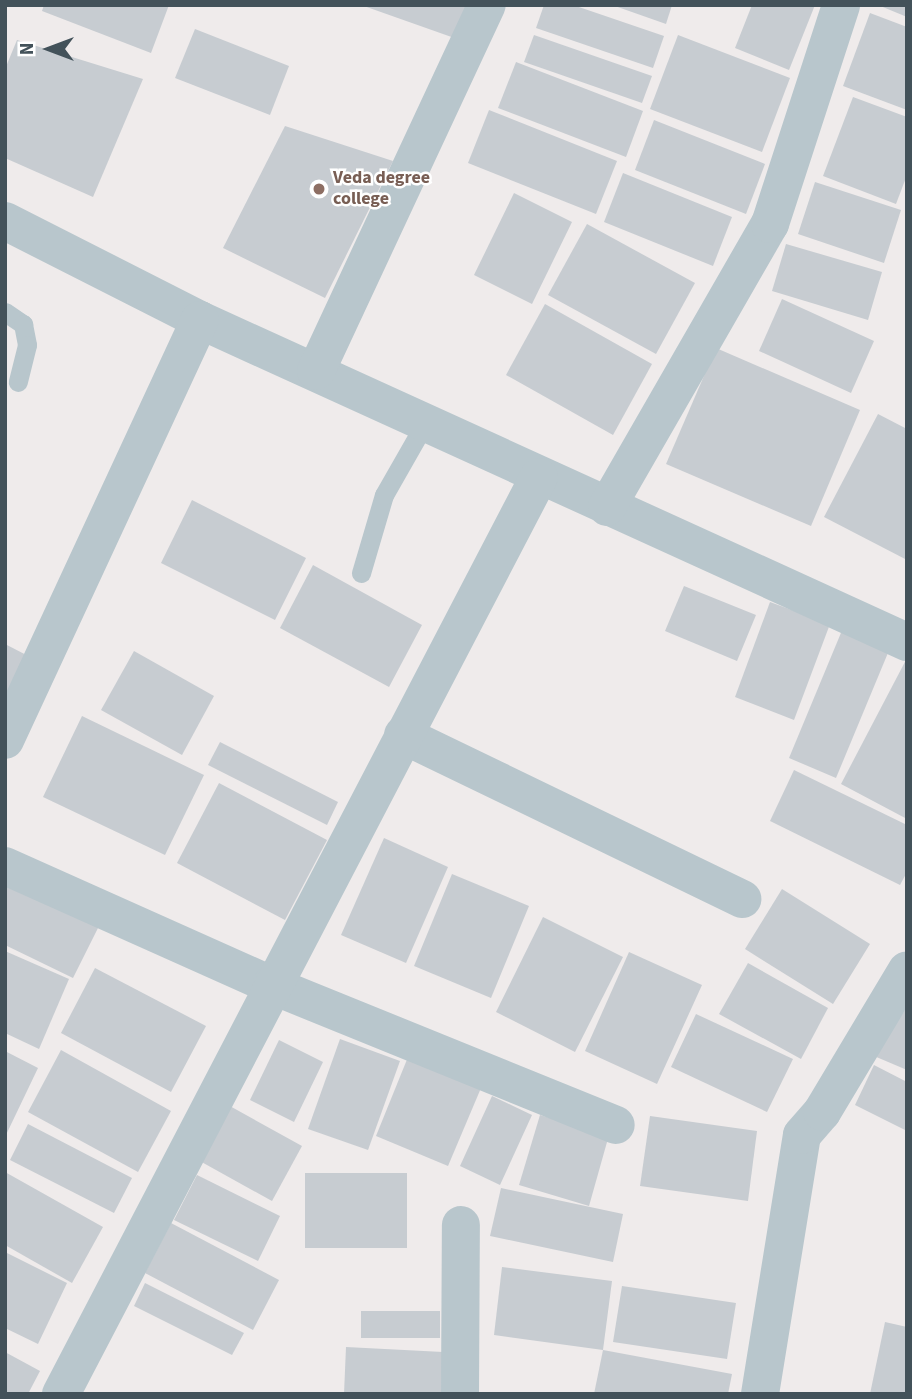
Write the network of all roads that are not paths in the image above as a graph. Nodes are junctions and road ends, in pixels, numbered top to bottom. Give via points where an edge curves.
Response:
1 (487, 5) edge
2 (841, 5) edge
3 (5, 221) edge
4 (5, 312) edge
5 (200, 320) junction
6 (316, 371) junction
7 (18, 382) dead end
8 (425, 423) junction
9 (539, 477) junction
10 (607, 507) junction
11 (361, 573) dead end
12 (907, 642) edge
13 (403, 735) junction
14 (5, 740) edge
15 (5, 866) edge
16 (743, 899) dead end
17 (906, 971) edge
18 (271, 985) junction
19 (616, 1125) dead end
20 (461, 1225) dead end
21 (61, 1394) edge
22 (460, 1394) edge
23 (760, 1394) edge

1 - 6 street
2 - 10 street via 770,224
3 - 5 street
4 - 7 lane via 23,324 27,345
5 - 6 street
5 - 14 street
6 - 8 street
8 - 9 street
8 - 11 lane via 384,495
9 - 10 street
9 - 13 street
10 - 12 street
13 - 16 street
13 - 18 street
15 - 18 street
17 - 23 street via 822,1112 802,1135
18 - 19 street
18 - 21 street
20 - 22 street

